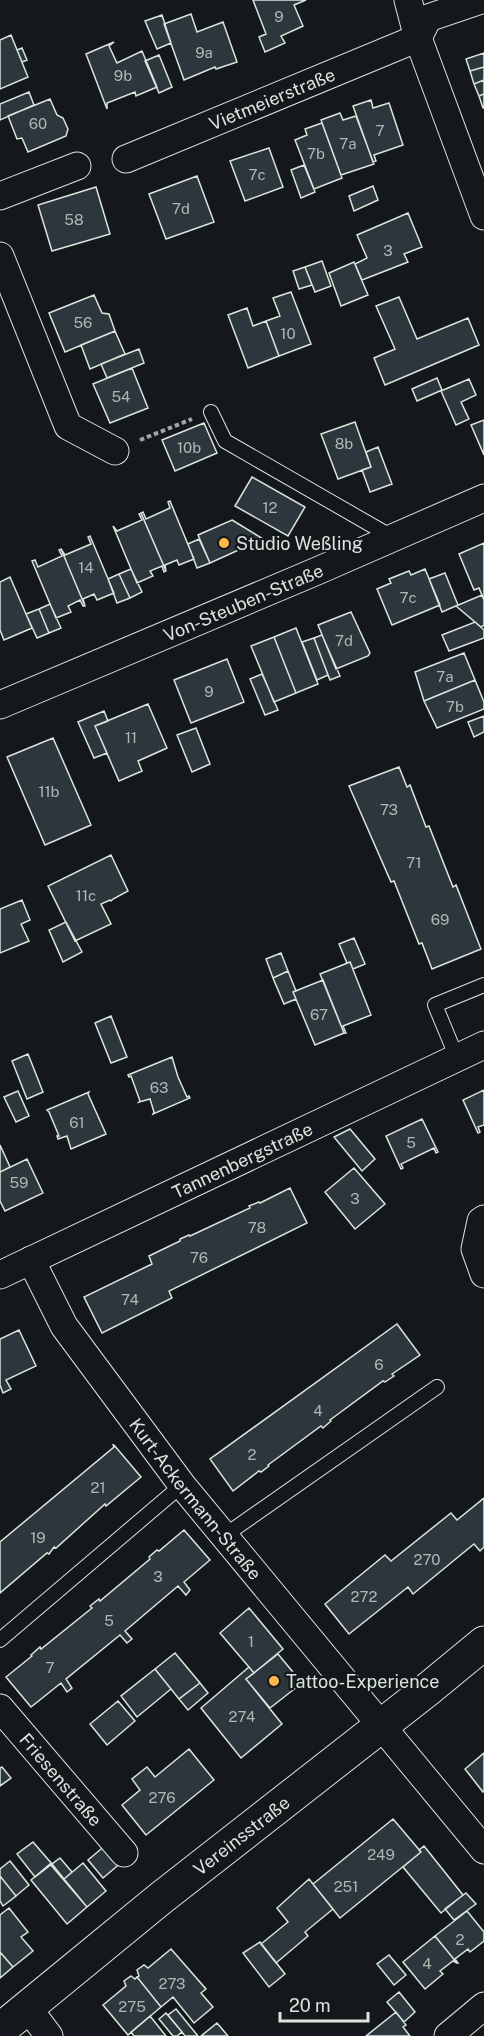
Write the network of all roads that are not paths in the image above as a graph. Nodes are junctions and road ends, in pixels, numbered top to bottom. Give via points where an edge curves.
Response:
1 (408, 0) edge
2 (481, 0) edge
3 (418, 38) junction
4 (126, 159) dead end
5 (77, 166) dead end
6 (0, 196) edge
7 (484, 216) edge
8 (0, 256) edge
9 (211, 412) road end
10 (115, 451) road end
11 (484, 498) edge
12 (392, 537) junction
13 (0, 705) edge
14 (484, 985) edge
15 (484, 1045) edge
16 (457, 1058) junction
17 (484, 1219) edge
18 (31, 1260) junction
19 (484, 1274) edge
20 (0, 1275) edge
21 (437, 1387) dead end
22 (182, 1485) junction
23 (224, 1536) junction
24 (0, 1640) edge
25 (484, 1643) edge
26 (0, 1707) edge
27 (380, 1725) junction
28 (484, 1850) edge
29 (124, 1853) dead end
30 (484, 2006) edge
31 (28, 2008) junction
32 (0, 2030) edge
33 (49, 2036) edge
34 (448, 2036) edge

1 - 3 street
2 - 3 street, Vietmeierstraße via 428,18
3 - 4 street, Vietmeierstraße
3 - 7 street
5 - 6 street
8 - 10 street via 68,426
9 - 12 lane via 225,441
11 - 12 street, Von-Steuben-Straße
12 - 13 street, Von-Steuben-Straße
14 - 16 lane via 435,1005
15 - 16 street, Tannenbergstraße
16 - 18 street, Tannenbergstraße
17 - 19 street via 475,1249
18 - 20 street, Tannenbergstraße
18 - 22 street, Kurt-Ackermann-Straße via 64,1326
21 - 23 lane
22 - 23 street, Kurt-Ackermann-Straße
22 - 24 lane
23 - 27 street, Kurt-Ackermann-Straße
25 - 27 street, Vereinsstraße
26 - 29 street, Friesenstraße
27 - 28 street, Kurt-Ackermann-Straße
27 - 31 street, Vereinsstraße
30 - 34 street
31 - 32 street, Vereinsstraße
31 - 33 street

